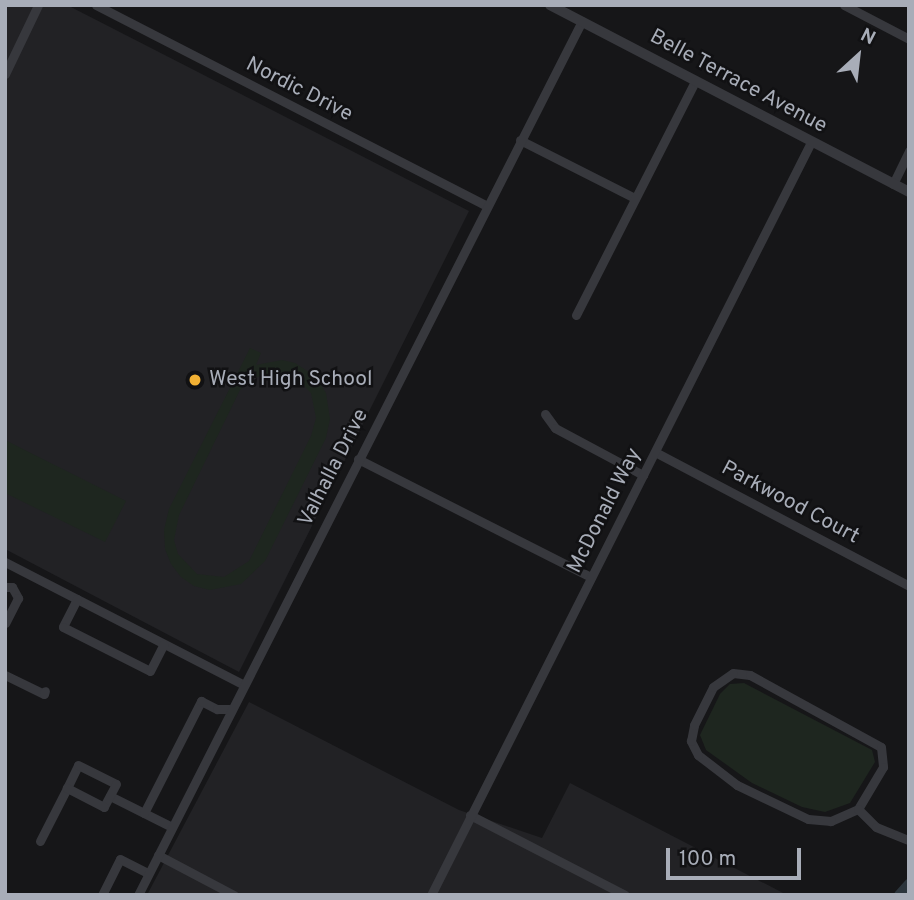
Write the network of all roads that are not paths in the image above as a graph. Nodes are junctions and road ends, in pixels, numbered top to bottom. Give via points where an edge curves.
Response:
1 (38, 5) edge
2 (96, 5) edge
3 (550, 5) edge
4 (844, 5) edge
5 (582, 21) junction
6 (909, 39) edge
7 (5, 74) edge
8 (695, 82) junction
9 (520, 141) junction
10 (811, 142) junction
11 (909, 151) edge
12 (893, 184) junction
13 (909, 192) edge
14 (635, 198) junction
15 (487, 206) junction
16 (576, 314) dead end
17 (545, 414) dead end
18 (654, 452) junction
19 (358, 459) junction
20 (643, 475) junction
21 (5, 562) edge
22 (20, 570) junction
23 (591, 578) junction
24 (909, 586) edge
25 (8, 587) edge
26 (77, 599) junction
27 (5, 623) edge
28 (164, 643) junction
29 (5, 675) edge
30 (244, 685) junction
31 (45, 691) dead end
32 (231, 709) junction
33 (67, 788) junction
34 (110, 796) junction
35 (858, 809) junction
36 (144, 813) junction
37 (470, 815) junction
38 (172, 827) junction
39 (40, 841) dead end
40 (909, 841) edge
41 (158, 855) junction
42 (148, 873) junction
43 (102, 895) edge
44 (138, 895) edge
45 (234, 895) edge
46 (431, 895) edge
47 (625, 895) edge

1 - 7 street
2 - 15 street, Nordic Drive
3 - 5 street, Belle Terrace Avenue
4 - 6 street
5 - 8 street, Belle Terrace Avenue
5 - 9 street, Valhalla Drive
8 - 10 street, Belle Terrace Avenue
8 - 14 street
9 - 14 street
9 - 15 street, Valhalla Drive
10 - 12 street, Belle Terrace Avenue
10 - 18 street, McDonald Way
11 - 12 street
12 - 13 street, Belle Terrace Avenue
14 - 16 street
15 - 19 street, Valhalla Drive
17 - 20 street via 555,428
18 - 20 street, McDonald Way
18 - 24 street, Parkwood Court
19 - 23 street
19 - 30 street, Valhalla Drive
20 - 23 street, McDonald Way
21 - 22 street
22 - 25 street
22 - 26 street
23 - 37 street, McDonald Way
25 - 27 street via 18,598
26 - 28 street
26 - 28 street via 63,627 150,671
28 - 30 street
29 - 31 street
30 - 32 street, Valhalla Drive
32 - 36 street via 216,709 201,701
32 - 38 street, Valhalla Drive
33 - 34 street via 104,807
33 - 34 street via 78,765 116,784
33 - 39 street
34 - 36 street
35 - 35 street via 883,766 884,753 877,741 750,675 733,673 713,687 691,733 698,755 754,794 808,819 831,821
35 - 40 street via 876,827
36 - 38 street
37 - 46 street, McDonald Way
37 - 47 street
38 - 41 street, Valhalla Drive
41 - 42 street, Valhalla Drive
41 - 45 street
42 - 43 street via 120,859
42 - 44 street, Valhalla Drive

